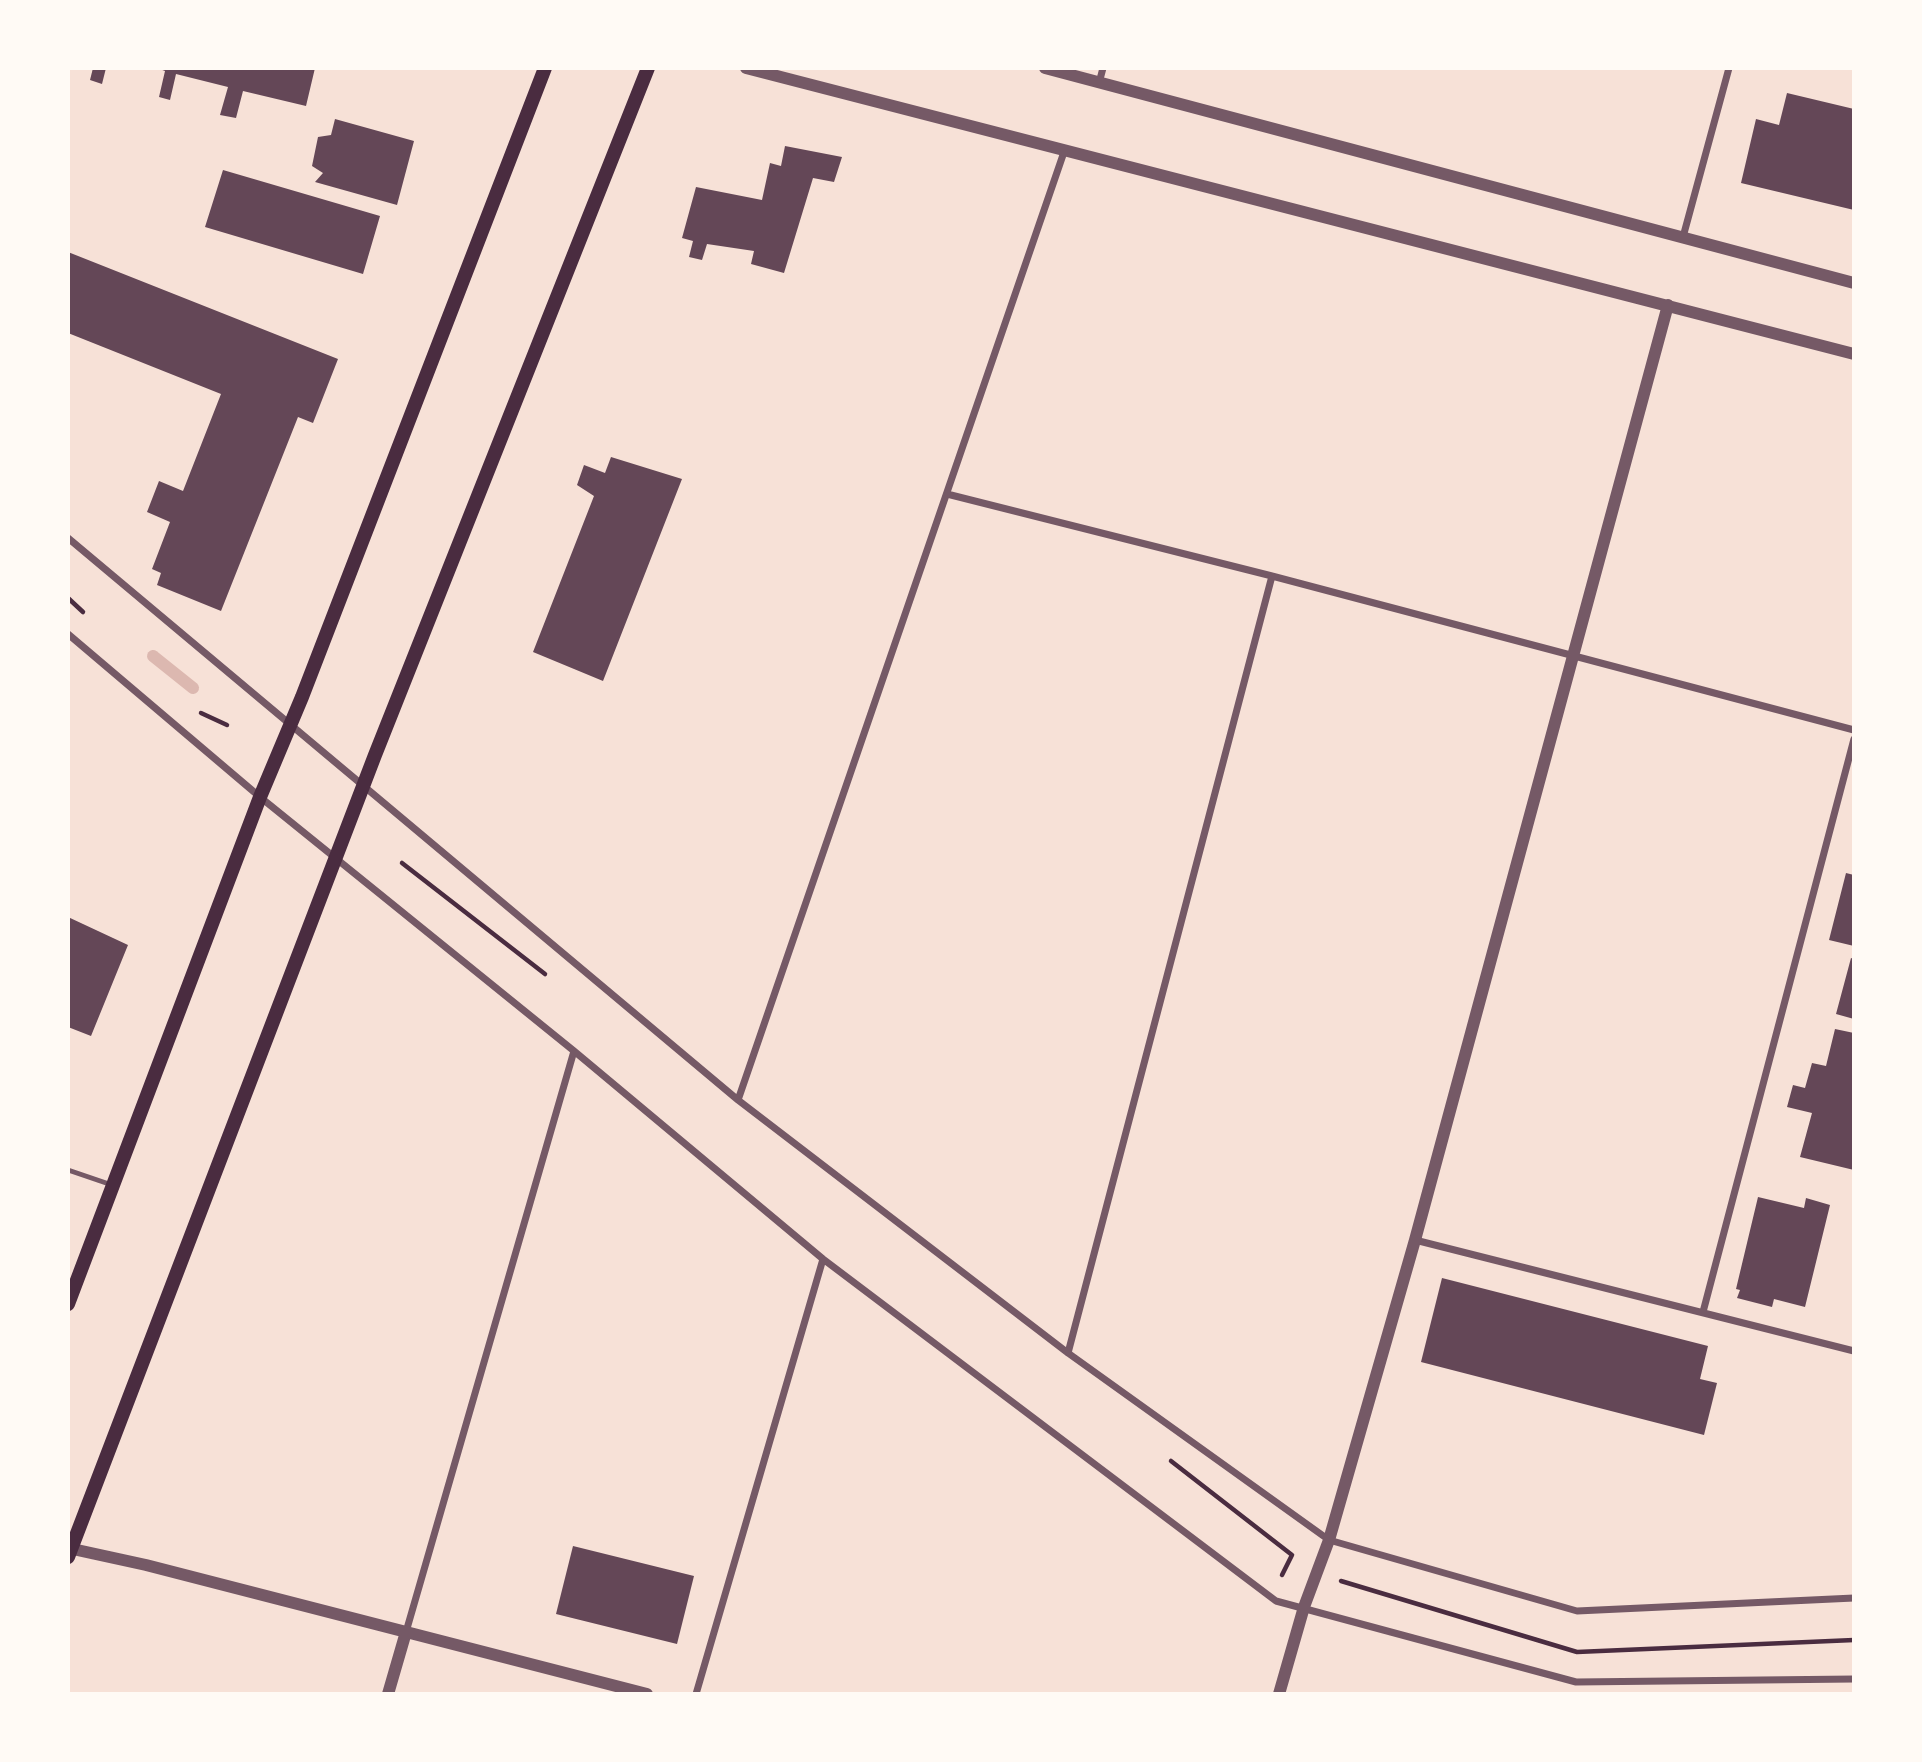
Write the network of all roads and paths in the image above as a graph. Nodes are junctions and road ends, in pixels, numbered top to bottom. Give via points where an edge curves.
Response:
1 (545, 68) edge
2 (648, 68) edge
3 (746, 68) edge
4 (1045, 68) edge
5 (1103, 68) edge
6 (1730, 68) edge
7 (1099, 83) junction
8 (1064, 152) junction
9 (1683, 237) junction
10 (1854, 283) edge
11 (1668, 305) junction
12 (1854, 354) edge
13 (947, 494) junction
14 (68, 538) edge
15 (1272, 576) junction
16 (68, 634) edge
17 (1574, 656) junction
18 (290, 723) junction
19 (1854, 730) edge
20 (1854, 739) edge
21 (363, 787) junction
22 (260, 797) junction
23 (337, 859) junction
24 (574, 1051) junction
25 (738, 1100) junction
26 (68, 1170) edge
27 (114, 1186) junction
28 (1415, 1240) junction
29 (823, 1259) junction
30 (68, 1304) edge
31 (1703, 1312) junction
32 (1854, 1351) edge
33 (1068, 1353) junction
34 (1329, 1540) junction
35 (70, 1551) edge
36 (1292, 1555) dead end
37 (1281, 1576) dead end
38 (1854, 1598) edge
39 (1304, 1607) junction
40 (406, 1632) junction
41 (1854, 1679) edge
42 (388, 1694) edge
43 (647, 1694) edge
44 (696, 1694) edge
45 (1279, 1694) edge

1 - 18 main road
2 - 21 main road
3 - 8 street
4 - 7 street
5 - 7 street
6 - 9 street
7 - 9 street
8 - 11 street
8 - 13 street
9 - 10 street
11 - 12 street
11 - 17 street
13 - 15 street
13 - 25 street
14 - 18 street
15 - 17 street
15 - 33 street
16 - 22 street
17 - 19 street
17 - 28 street
18 - 21 street
18 - 22 main road
20 - 31 street
21 - 23 main road
21 - 25 street
22 - 23 street
22 - 27 main road
23 - 24 street
23 - 35 main road
24 - 29 street
24 - 40 street
25 - 33 street
26 - 27 lane
27 - 30 main road
28 - 31 street
28 - 34 street
29 - 39 street via 1276,1601
29 - 44 street
31 - 32 street
33 - 34 street
34 - 38 street via 1577,1611
34 - 39 street
35 - 40 street
36 - 37 path
39 - 41 street via 1577,1682
39 - 45 street
40 - 42 street
40 - 43 street

